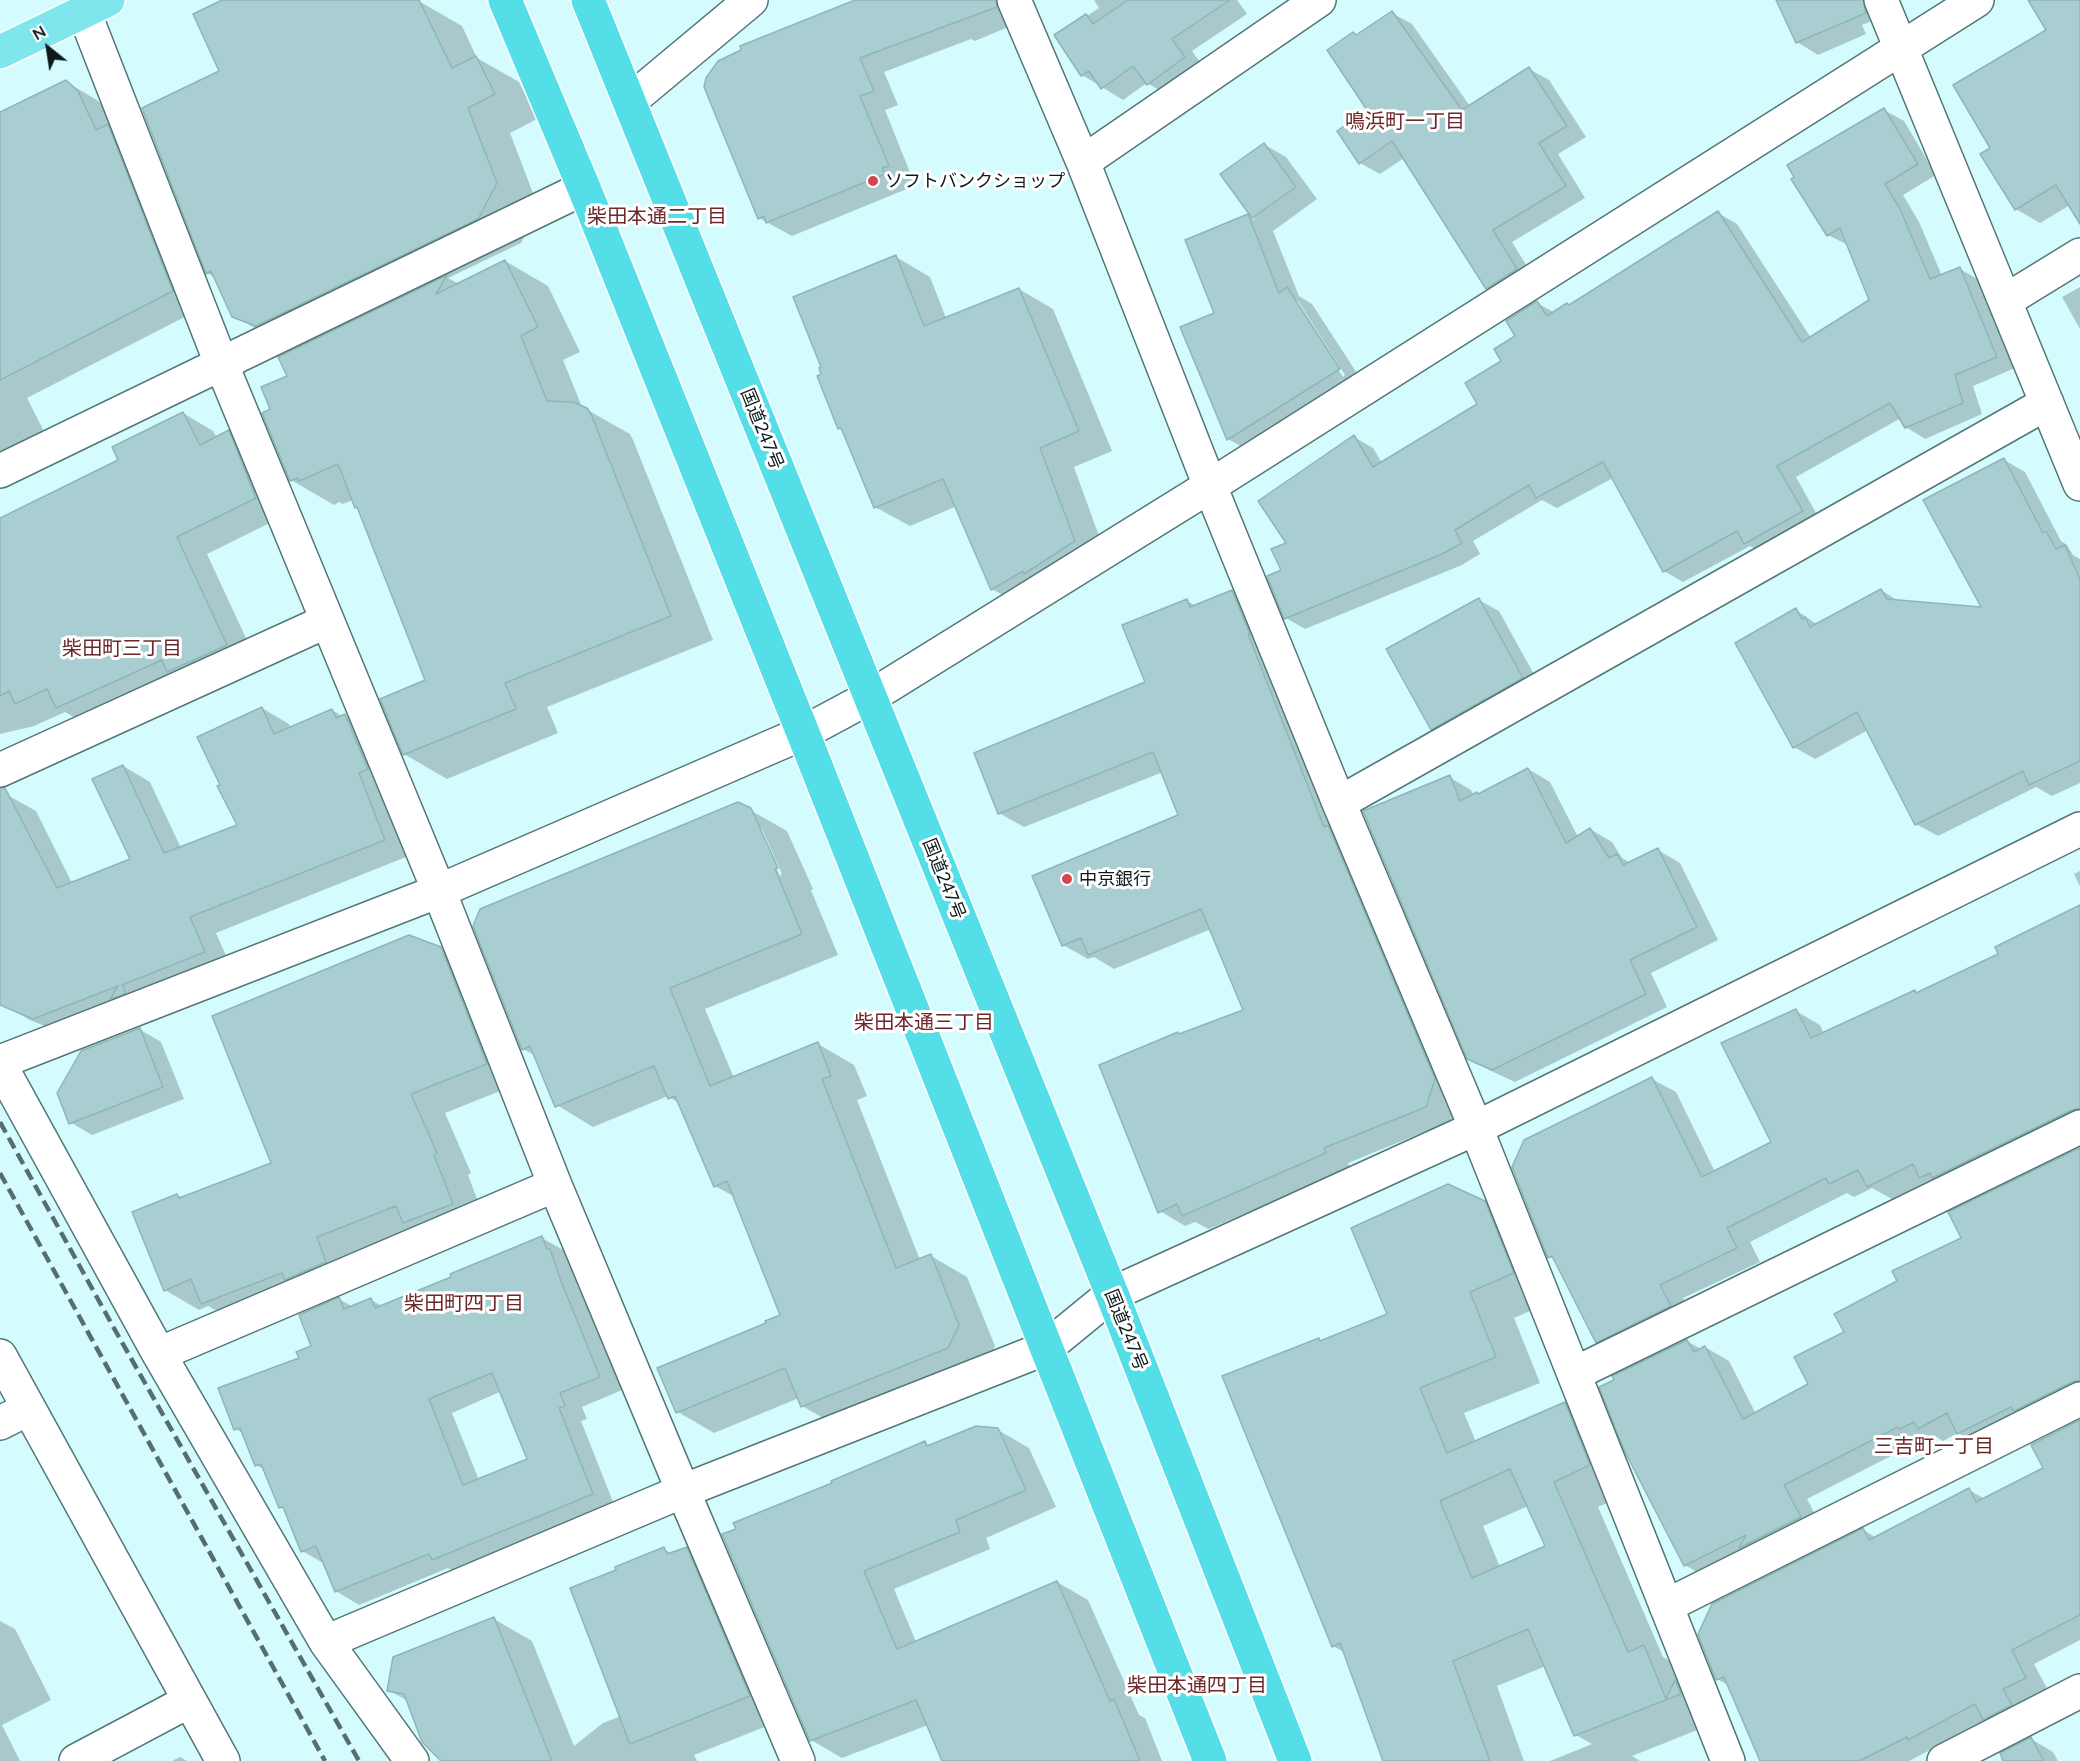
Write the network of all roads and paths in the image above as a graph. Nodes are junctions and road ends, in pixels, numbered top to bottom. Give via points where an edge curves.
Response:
1 (506, 0) edge
2 (588, 0) edge
3 (751, 0) edge
4 (1014, 0) edge
5 (1319, 0) edge
6 (1881, 0) edge
7 (1977, 0) edge
8 (96, 6) edge
9 (1901, 49) junction
10 (0, 52) edge
11 (630, 101) junction
12 (1083, 162) junction
13 (584, 188) junction
14 (2080, 255) edge
15 (2005, 301) junction
16 (221, 363) junction
17 (2047, 403) junction
18 (0, 471) edge
19 (2080, 484) edge
20 (1210, 486) junction
21 (327, 621) junction
22 (870, 697) junction
23 (803, 733) junction
24 (0, 770) edge
25 (1339, 802) junction
26 (2080, 829) edge
27 (439, 891) junction
28 (0, 1063) edge
29 (2080, 1127) edge
30 (1476, 1128) junction
31 (555, 1185) junction
32 (1112, 1294) junction
33 (1046, 1348) junction
34 (159, 1354) junction
35 (0, 1356) edge
36 (1574, 1374) junction
37 (2080, 1399) edge
38 (14, 1416) edge
39 (683, 1491) junction
40 (1666, 1606) junction
41 (326, 1642) junction
42 (2080, 1691) edge
43 (189, 1701) junction
44 (76, 1761) edge
45 (223, 1761) edge
46 (412, 1761) edge
47 (798, 1761) edge
48 (1210, 1761) edge
49 (1295, 1761) edge
50 (1728, 1761) edge
51 (1944, 1761) edge

1 - 13 highway
2 - 11 highway, 国道247号
3 - 11 street
4 - 12 street
5 - 12 street
6 - 9 street
7 - 9 street
8 - 10 main road
8 - 16 street
9 - 15 street
9 - 20 street
11 - 22 highway, 国道247号
12 - 20 street
13 - 16 street
13 - 23 highway
14 - 15 street
15 - 17 street
16 - 18 street
16 - 21 street
17 - 19 street
17 - 25 street
20 - 22 street
20 - 25 street
21 - 24 street
21 - 27 street
22 - 23 street
22 - 32 highway, 国道247号
23 - 27 street
23 - 33 highway
25 - 30 street
26 - 30 street
27 - 28 street
27 - 31 street
28 - 34 street
29 - 36 street
30 - 32 street
30 - 36 street
31 - 34 street
31 - 39 street
32 - 33 street
32 - 49 highway, 国道247号
33 - 39 street
33 - 48 highway
34 - 41 street
35 - 38 street
36 - 40 street
37 - 40 street
38 - 43 street
39 - 41 street
39 - 47 street
40 - 50 street
41 - 46 street
42 - 51 street
43 - 44 street
43 - 45 street

